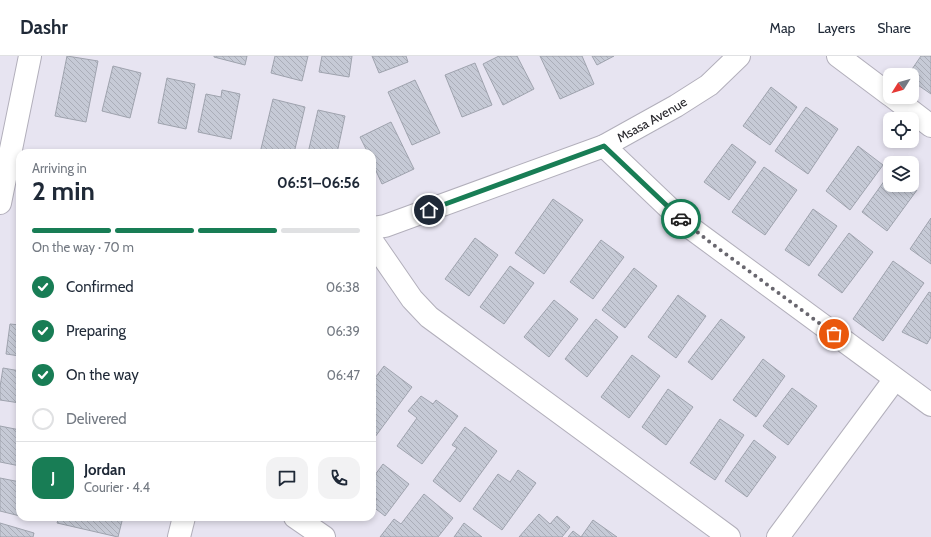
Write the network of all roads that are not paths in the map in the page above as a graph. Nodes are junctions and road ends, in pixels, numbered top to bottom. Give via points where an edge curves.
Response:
1 (30, 56) edge
2 (739, 56) edge
3 (838, 56) edge
4 (883, 90) edge
5 (902, 104) edge
6 (931, 126) edge
7 (604, 146) junction
8 (10, 152) edge
9 (0, 203) edge
10 (376, 227) edge
11 (376, 247) edge
12 (895, 379) junction
13 (931, 405) edge
14 (183, 521) edge
15 (301, 521) edge
16 (179, 537) edge
17 (324, 537) edge
18 (729, 537) edge
19 (778, 537) edge

1 - 8 street
2 - 7 street, Msasa Avenue via 708,85
3 - 4 street
5 - 6 street
7 - 10 street, Msasa Avenue
7 - 12 street via 688,226
8 - 9 street
11 - 18 street via 412,299 429,318
12 - 13 street
12 - 19 street
14 - 16 street
15 - 17 street

